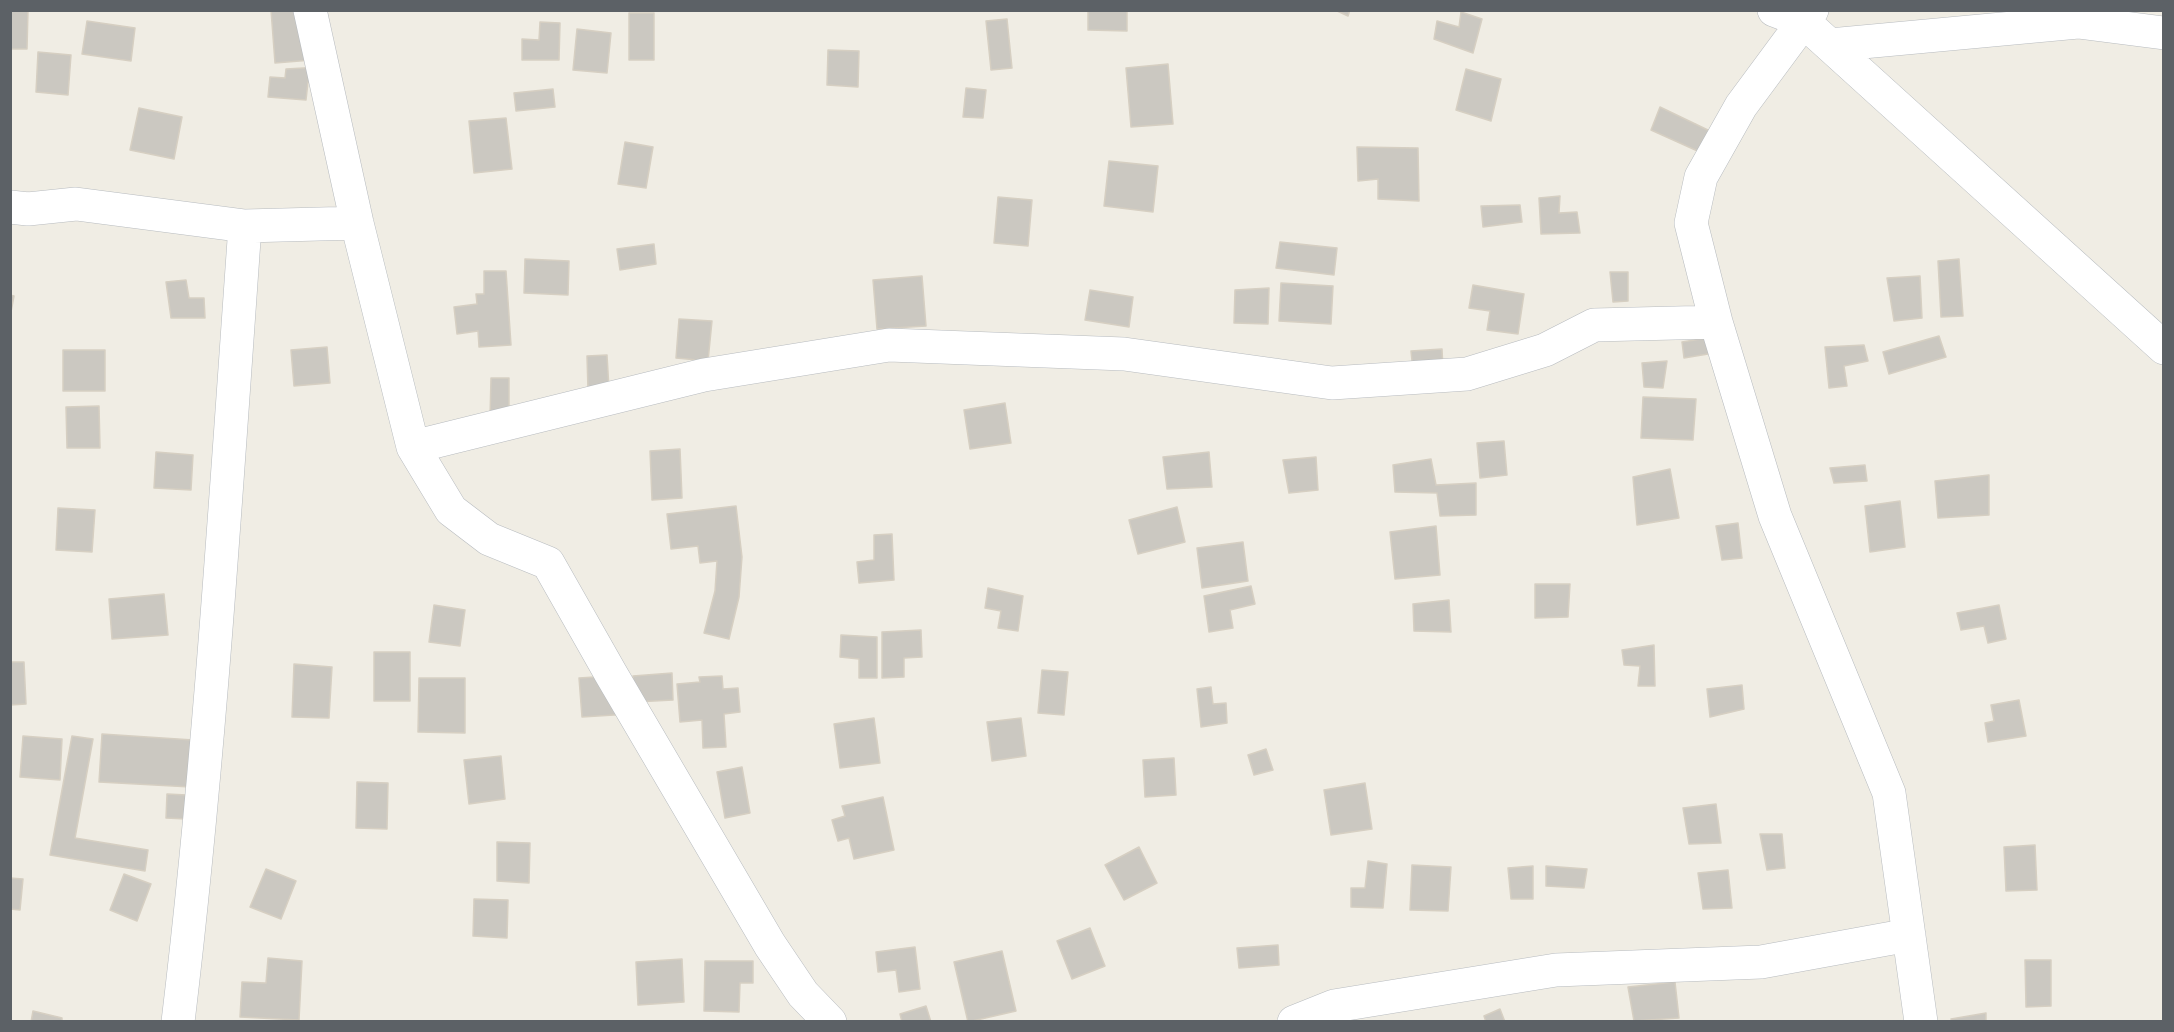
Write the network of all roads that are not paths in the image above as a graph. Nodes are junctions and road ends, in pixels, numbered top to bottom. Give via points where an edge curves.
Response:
1 (310, 10) edge
2 (1796, 14) edge
3 (2163, 33) edge
4 (1830, 45) junction
5 (10, 207) edge
6 (357, 223) junction
7 (245, 226) junction
8 (1716, 322) junction
9 (2163, 348) edge
10 (413, 447) junction
11 (1910, 935) junction
12 (178, 1022) edge
13 (830, 1022) edge
14 (1294, 1022) edge
15 (1921, 1022) edge

1 - 6 street
2 - 4 street
2 - 8 street via 1701,177 1691,223
3 - 4 street via 2078,22
4 - 9 street
5 - 7 street via 76,204
6 - 7 street
6 - 10 street
7 - 12 street via 218,606 194,891
8 - 10 street via 1594,325 1545,350 1467,374 1332,383 1124,354 890,345 704,375
8 - 11 street via 1775,516 1889,793
10 - 13 street via 451,510 489,539 548,563 770,945 803,994
11 - 14 street via 1761,962 1556,969 1334,1006
11 - 15 street

